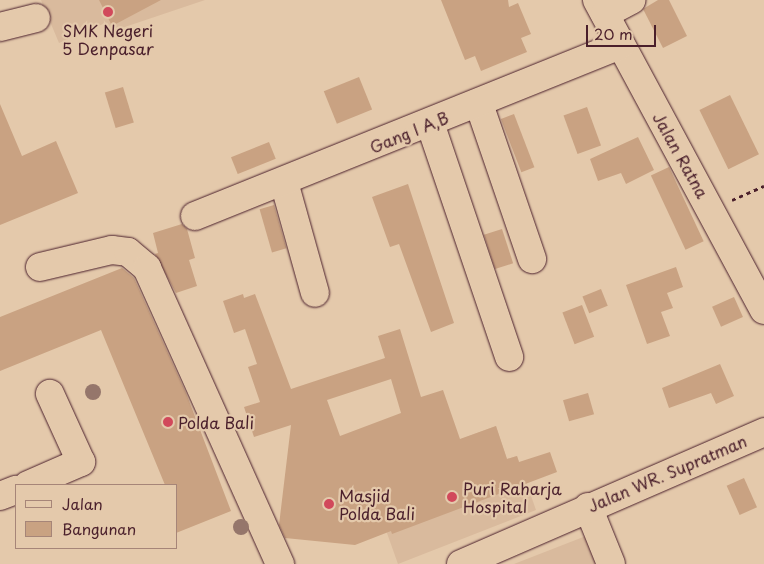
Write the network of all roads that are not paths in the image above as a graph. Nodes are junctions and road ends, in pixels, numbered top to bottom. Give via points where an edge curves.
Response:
1 (631, 0) edge
2 (601, 7) edge
3 (36, 18) dead end
4 (0, 28) edge
5 (621, 45) junction
6 (479, 104) junction
7 (430, 123) junction
8 (284, 182) junction
9 (195, 216) dead end
10 (532, 259) dead end
11 (40, 267) dead end
12 (315, 293) dead end
13 (764, 310) edge
14 (509, 357) dead end
15 (50, 394) dead end
16 (764, 432) edge
17 (30, 484) edge
18 (15, 490) edge
19 (0, 496) edge
20 (588, 507) junction
21 (472, 562) edge
22 (280, 564) edge
23 (611, 564) edge

1 - 2 street
2 - 5 street, Jalan Ratna
3 - 4 street
5 - 6 street, Gang I A,B
5 - 13 street, Jalan Ratna
6 - 7 street, Gang I A,B
6 - 10 street
7 - 8 street, Gang I A,B
7 - 14 street
8 - 9 street, Gang I A,B
8 - 12 street
11 - 22 street via 112,250 128,252 147,268
15 - 17 street via 81,462
16 - 20 street, Jalan WR. Supratman
18 - 19 street
20 - 21 street, Jalan WR. Supratman
20 - 23 street

